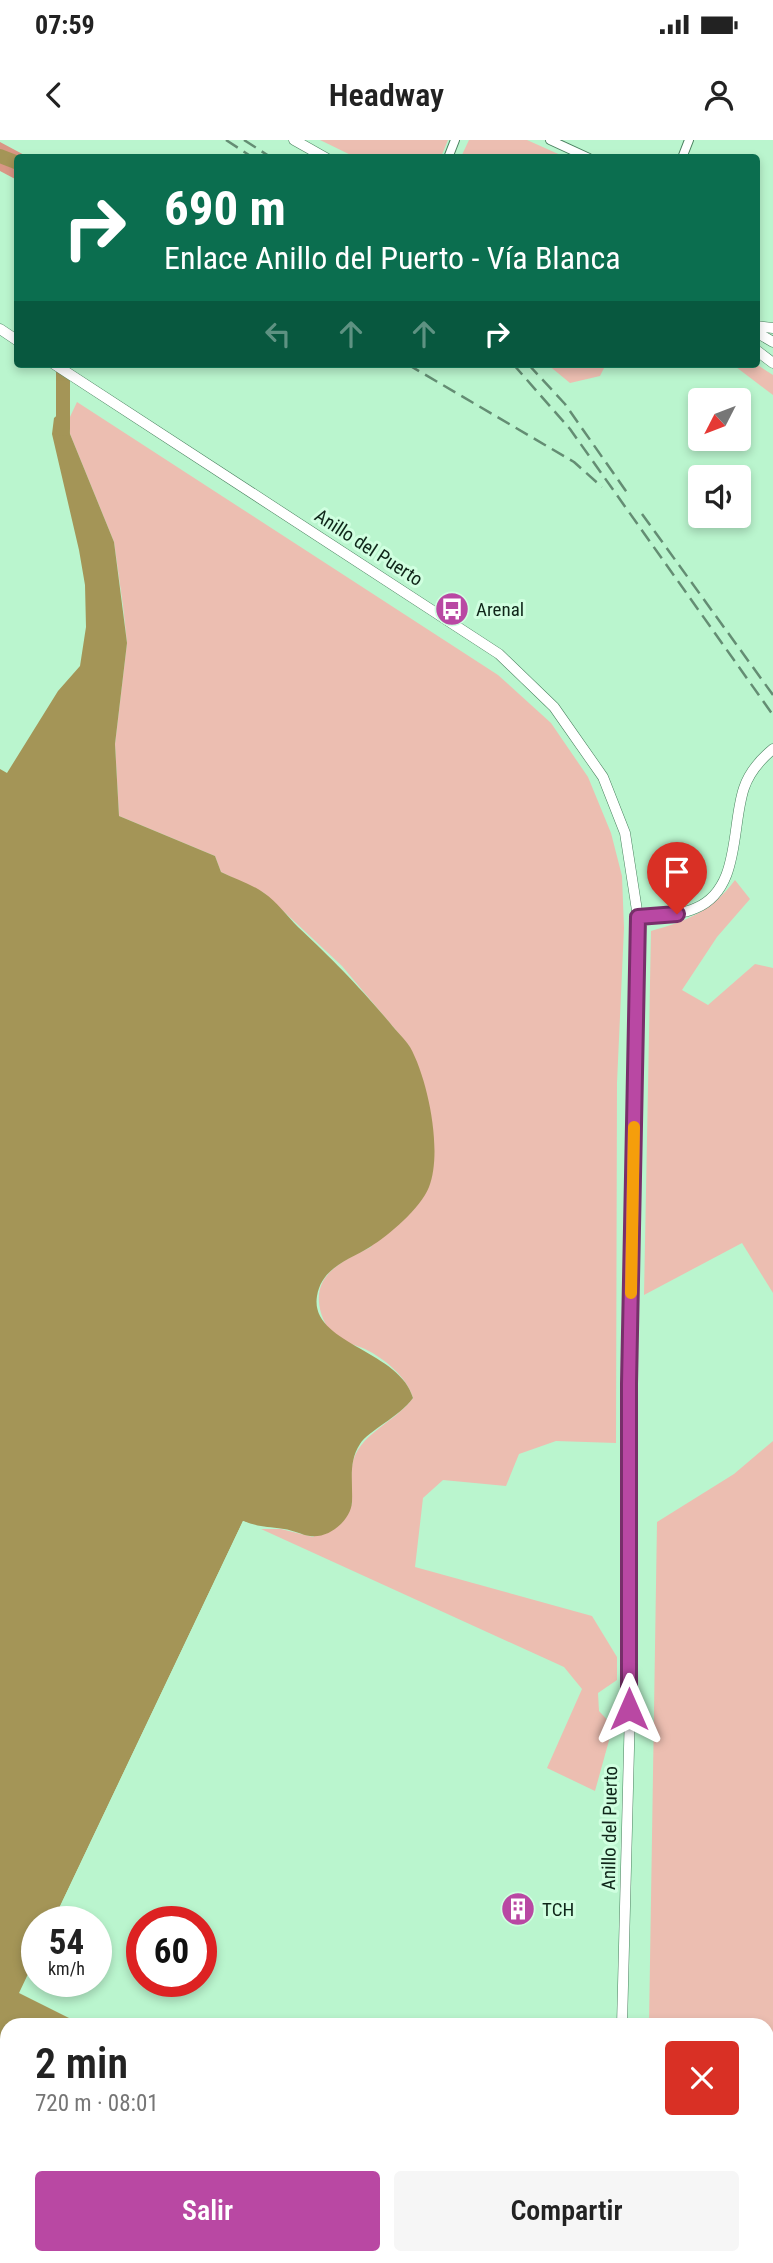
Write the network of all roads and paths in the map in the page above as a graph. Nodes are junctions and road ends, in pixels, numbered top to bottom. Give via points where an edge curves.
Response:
1 (294, 140) edge
2 (550, 140) edge
3 (319, 154) edge
4 (580, 154) edge
5 (60, 368) edge
6 (773, 749) edge
7 (638, 917) junction
8 (622, 2018) edge

1 - 3 main road
2 - 4 street
5 - 7 main road, Anillo del Puerto via 447,618 536,687 582,744 616,805
6 - 7 main road via 745,785 725,881 716,894 698,908
7 - 8 main road, Anillo del Puerto

